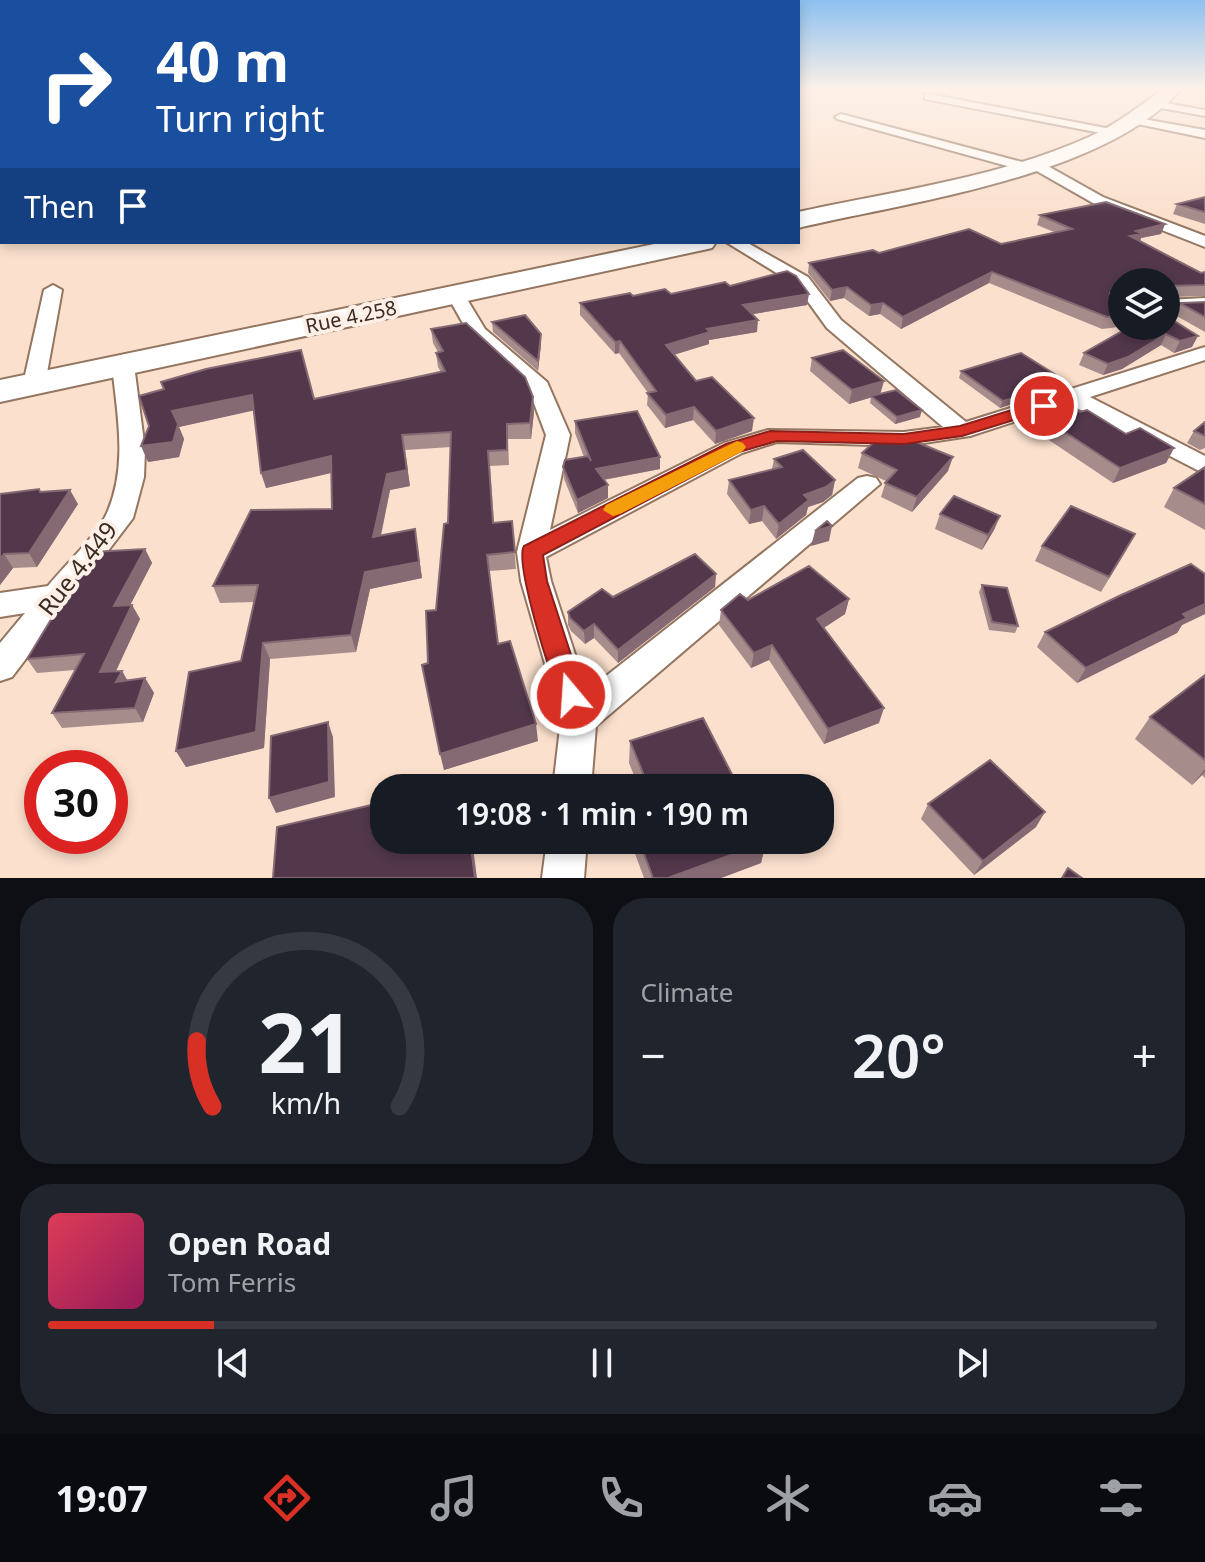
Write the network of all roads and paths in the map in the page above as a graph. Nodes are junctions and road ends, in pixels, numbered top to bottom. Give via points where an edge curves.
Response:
1 (895, 131) edge
2 (1106, 131) edge
3 (1111, 132) joint
4 (1027, 165) junction
5 (800, 220) edge
6 (1205, 242) edge
7 (694, 244) edge
8 (737, 244) edge
9 (53, 290) dead end
10 (456, 295) junction
11 (1205, 304) edge
12 (1180, 305) edge
13 (1205, 353) edge
14 (123, 365) junction
15 (34, 384) junction
16 (0, 391) edge
17 (1072, 397) junction
18 (962, 431) junction
19 (1205, 466) edge
20 (867, 484) dead end
21 (531, 552) junction
22 (56, 596) junction
23 (0, 605) edge
24 (0, 667) edge
25 (579, 719) junction
26 (573, 774) edge
27 (566, 854) edge
28 (563, 878) edge

1 - 4 street
2 - 3 street
3 - 4 highway
4 - 5 highway
4 - 6 street
7 - 10 highway, Rue 4.258
8 - 18 street via 802,281 834,324
9 - 15 street
10 - 14 highway, Rue 4.258
10 - 21 street via 477,332 539,387 558,435
11 - 12 street
13 - 17 street
14 - 15 highway, Rue 4.258
14 - 22 street, Rue 4.449 via 131,477 119,518
15 - 16 highway, Rue 4.258
17 - 18 street
17 - 19 street
18 - 21 street via 904,439 776,435 733,448
20 - 25 street
21 - 25 street
22 - 23 street
22 - 24 street, Rue 4.449
25 - 26 street
27 - 28 street

